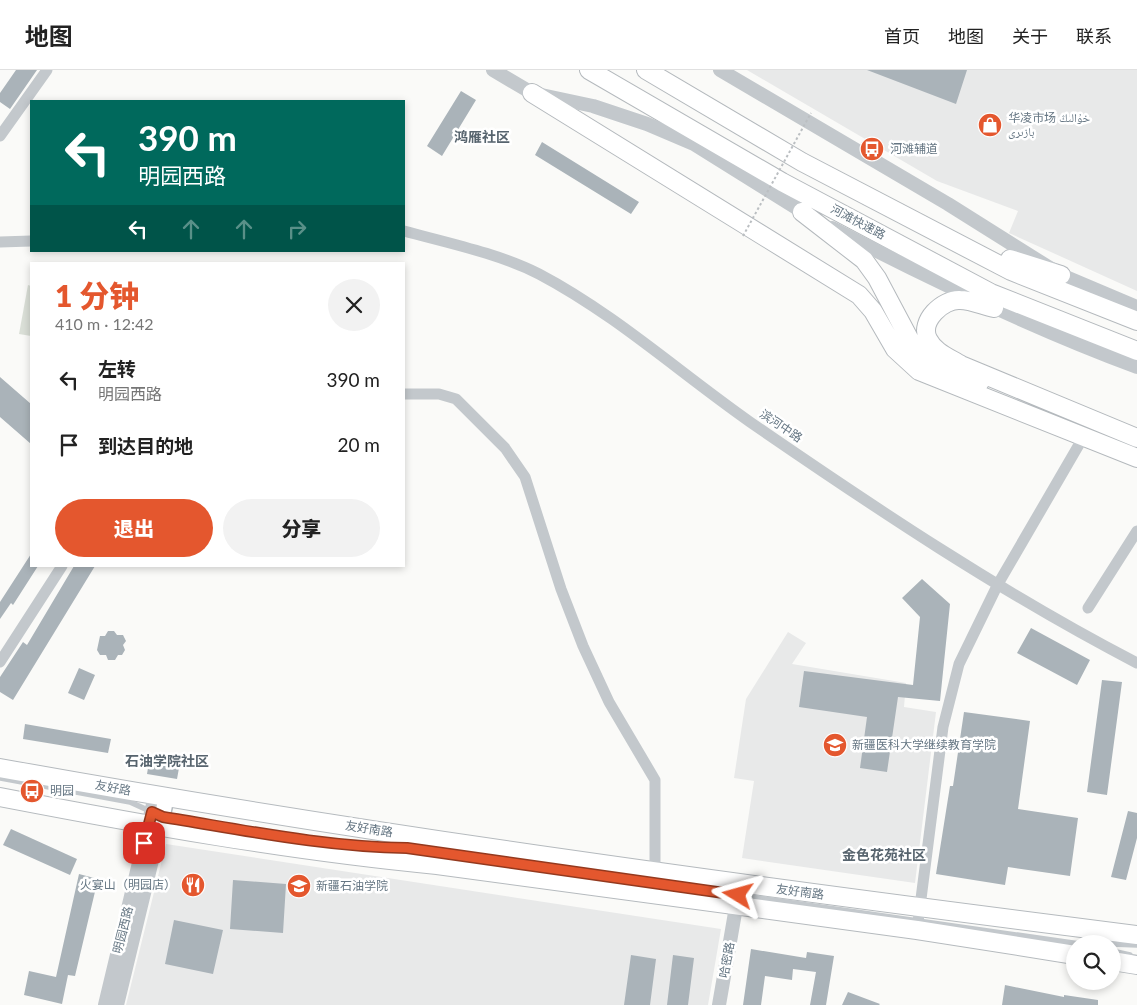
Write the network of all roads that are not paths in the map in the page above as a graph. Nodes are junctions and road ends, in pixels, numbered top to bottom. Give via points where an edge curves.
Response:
1 (47, 70) edge
2 (492, 70) edge
3 (590, 70) edge
4 (646, 70) edge
5 (668, 70) edge
6 (720, 70) edge
7 (612, 83) junction
8 (532, 93) junction
9 (688, 94) junction
10 (0, 136) edge
11 (694, 144) junction
12 (862, 192) junction
13 (802, 212) junction
14 (405, 231) edge
15 (30, 241) edge
16 (0, 242) edge
17 (1062, 275) junction
18 (1137, 307) edge
19 (994, 308) junction
20 (1137, 321) edge
21 (1137, 351) edge
22 (1137, 367) edge
23 (961, 370) junction
24 (405, 394) edge
25 (1084, 436) junction
26 (1137, 438) edge
27 (1137, 446) edge
28 (1137, 458) edge
29 (1137, 530) edge
30 (61, 567) edge
31 (998, 584) junction
32 (1088, 608) dead end
33 (0, 662) edge
34 (1137, 663) edge
35 (0, 768) edge
36 (0, 778) edge
37 (0, 792) edge
38 (0, 797) edge
39 (156, 813) junction
40 (655, 872) junction
41 (738, 895) junction
42 (918, 919) junction
43 (1137, 935) edge
44 (1066, 942) edge
45 (1121, 944) edge
46 (1137, 945) edge
47 (1066, 953) edge
48 (1121, 953) edge
49 (1137, 957) edge
50 (1121, 962) edge
51 (1137, 965) edge
52 (105, 1005) edge
53 (117, 1005) edge
54 (719, 1005) edge

1 - 10 street
2 - 8 street
3 - 7 main road, 河滩快速路
4 - 9 main road
5 - 9 main road
6 - 17 street
7 - 11 main road
7 - 21 main road, 河滩快速路 via 782,182 991,293
8 - 11 street via 593,106
8 - 25 main road via 859,295 873,311 895,349 919,371
9 - 12 main road via 802,162
11 - 13 street
12 - 17 main road via 937,231
12 - 20 main road via 1011,271
13 - 19 street via 924,276
13 - 23 main road via 864,260 877,278 910,342 926,358
14 - 31 street, 滨河中路 via 477,251 528,270 578,296 748,420 923,540
15 - 16 street
17 - 18 street
19 - 22 street via 1059,338
19 - 23 main road via 960,300 946,303 932,314 926,326 927,338 935,349
23 - 26 main road
23 - 27 main road
24 - 40 street via 439,394 456,399 505,448 525,478 583,646 609,702 655,780
25 - 28 main road
25 - 31 street
29 - 32 street
30 - 33 street
31 - 34 street, 滨河中路
31 - 42 street via 959,664 943,727
35 - 39 main road, 友好路
36 - 39 lane via 130,802
37 - 39 lane via 116,814
38 - 39 main road
39 - 40 main road, 友好南路
39 - 41 main road, 友好南路 via 365,858
39 - 52 street, 明园西路
39 - 53 street, 明园西路
40 - 41 main road, 友好南路
41 - 42 main road, 友好南路
41 - 54 street, 哈密路
42 - 43 main road, 友好南路
42 - 44 lane
42 - 47 main road, 友好南路
45 - 46 lane
48 - 49 lane
50 - 51 main road

